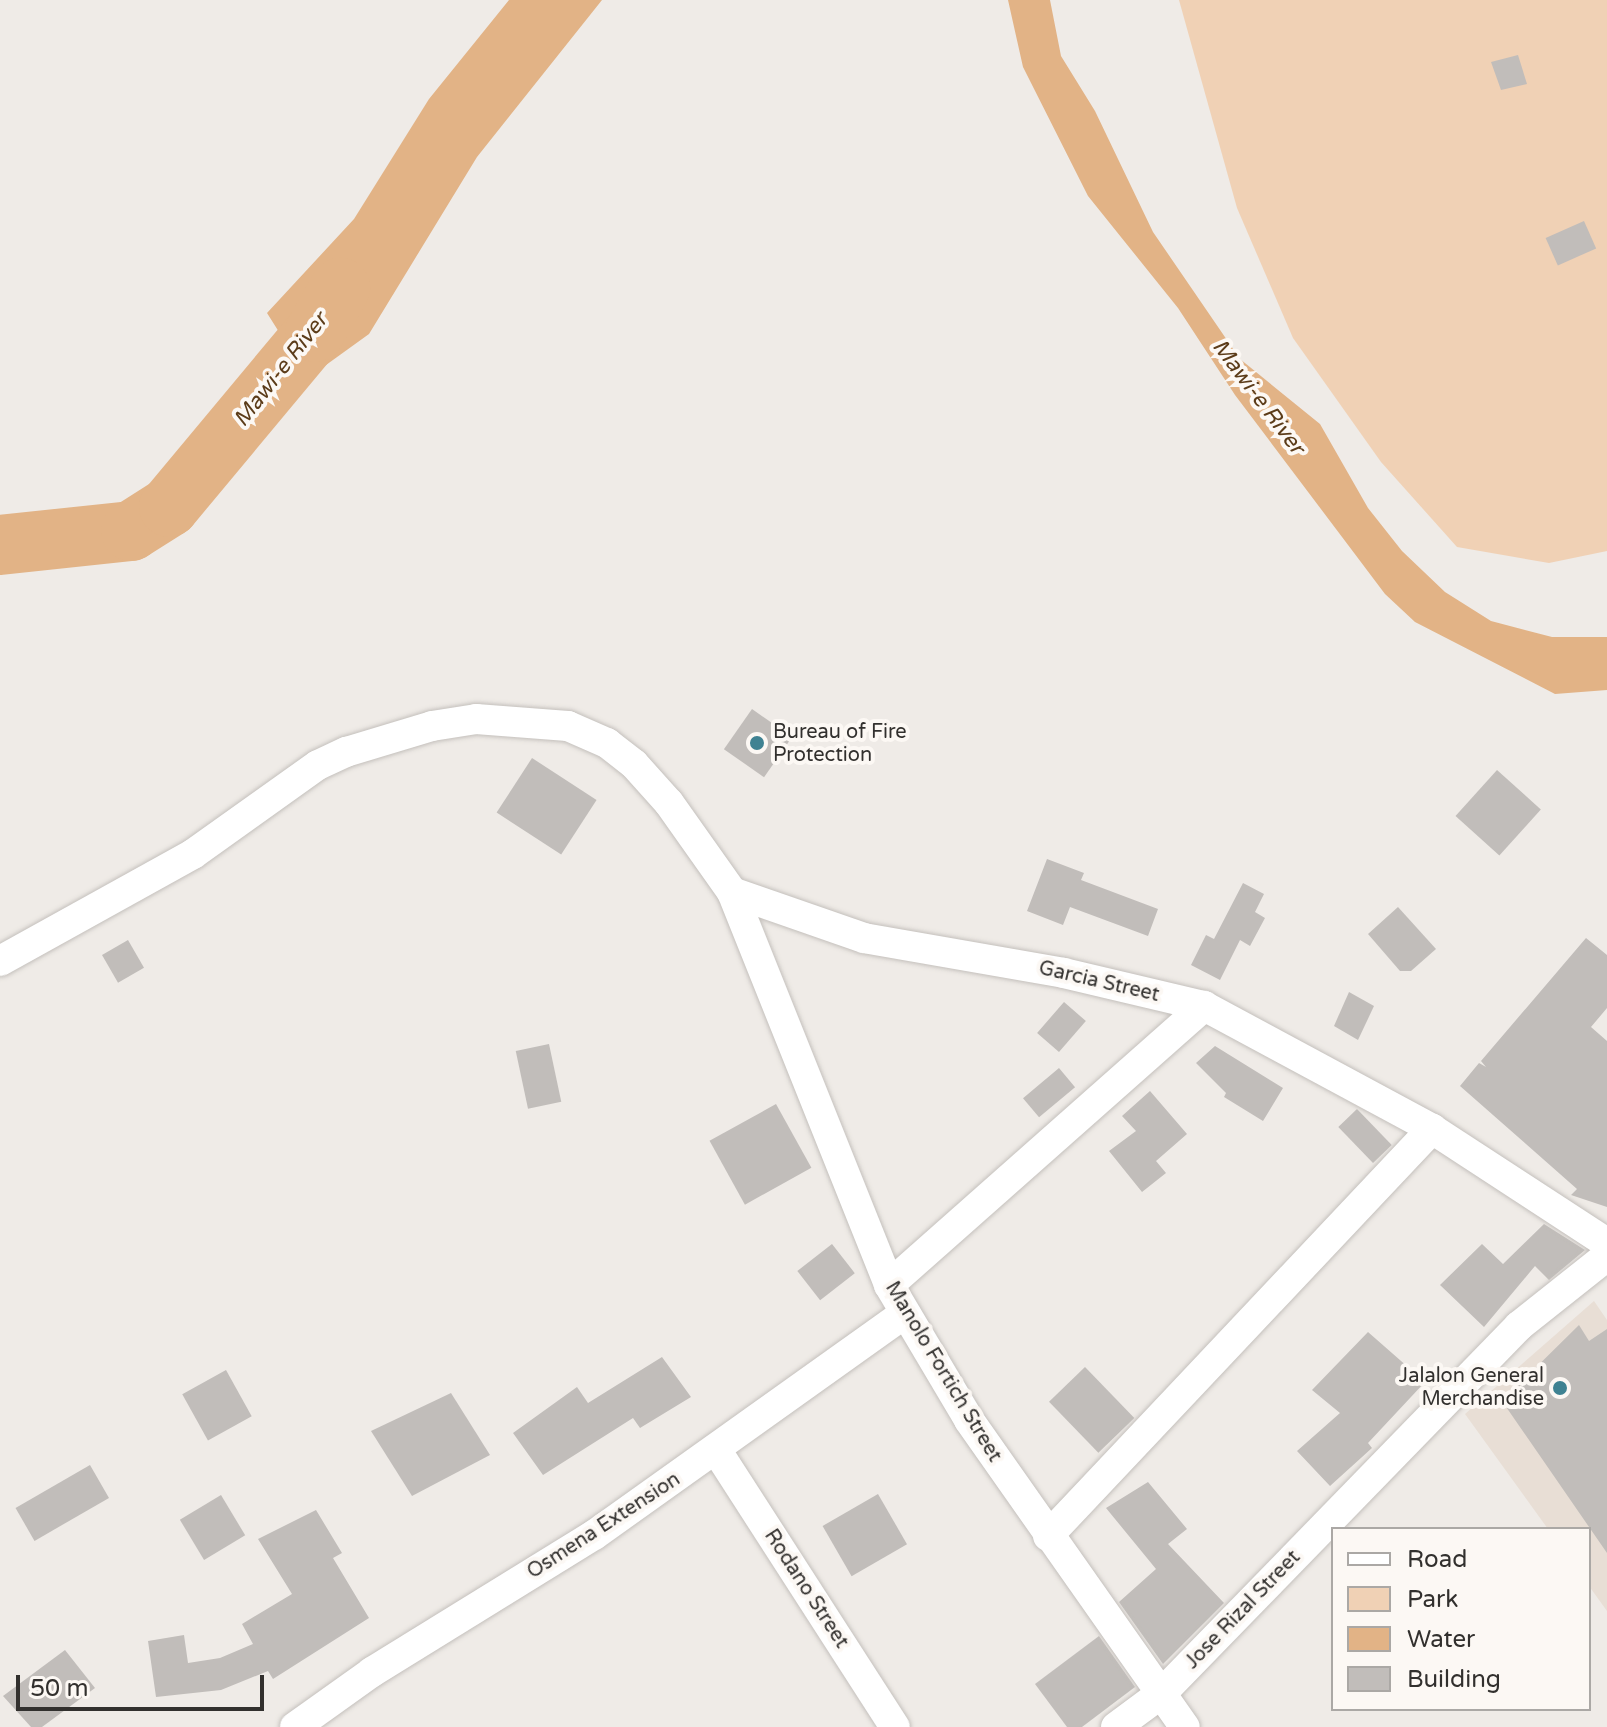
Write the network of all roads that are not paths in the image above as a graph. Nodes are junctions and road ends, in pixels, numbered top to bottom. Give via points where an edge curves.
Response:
1 (732, 892) junction
2 (0, 961) edge
3 (1204, 1006) junction
4 (1432, 1129) junction
5 (1607, 1243) edge
6 (1607, 1256) edge
7 (889, 1285) junction
8 (905, 1313) junction
9 (717, 1451) junction
10 (1048, 1536) junction
11 (1162, 1693) junction
12 (295, 1727) edge
13 (895, 1727) edge
14 (1116, 1727) edge
15 (1185, 1727) edge

1 - 2 street via 669,803 607,743 568,726 499,719 432,726 376,740 318,765 193,854
1 - 3 street, Garcia Street via 864,938 1064,973
1 - 7 street, Manolo Fortich Street
3 - 4 street, Garcia Street
3 - 7 street
4 - 5 street, Garcia Street
4 - 10 street
6 - 11 street, Jose Rizal Street via 1519,1326
7 - 8 street, Manolo Fortich Street
8 - 9 street, Osmena Extension
8 - 10 street, Manolo Fortich Street
9 - 12 street, Osmena Extension
9 - 13 street, Rodano Street
10 - 11 street, Manolo Fortich Street
11 - 14 street, Jose Rizal Street
11 - 15 street, Manolo Fortich Street

